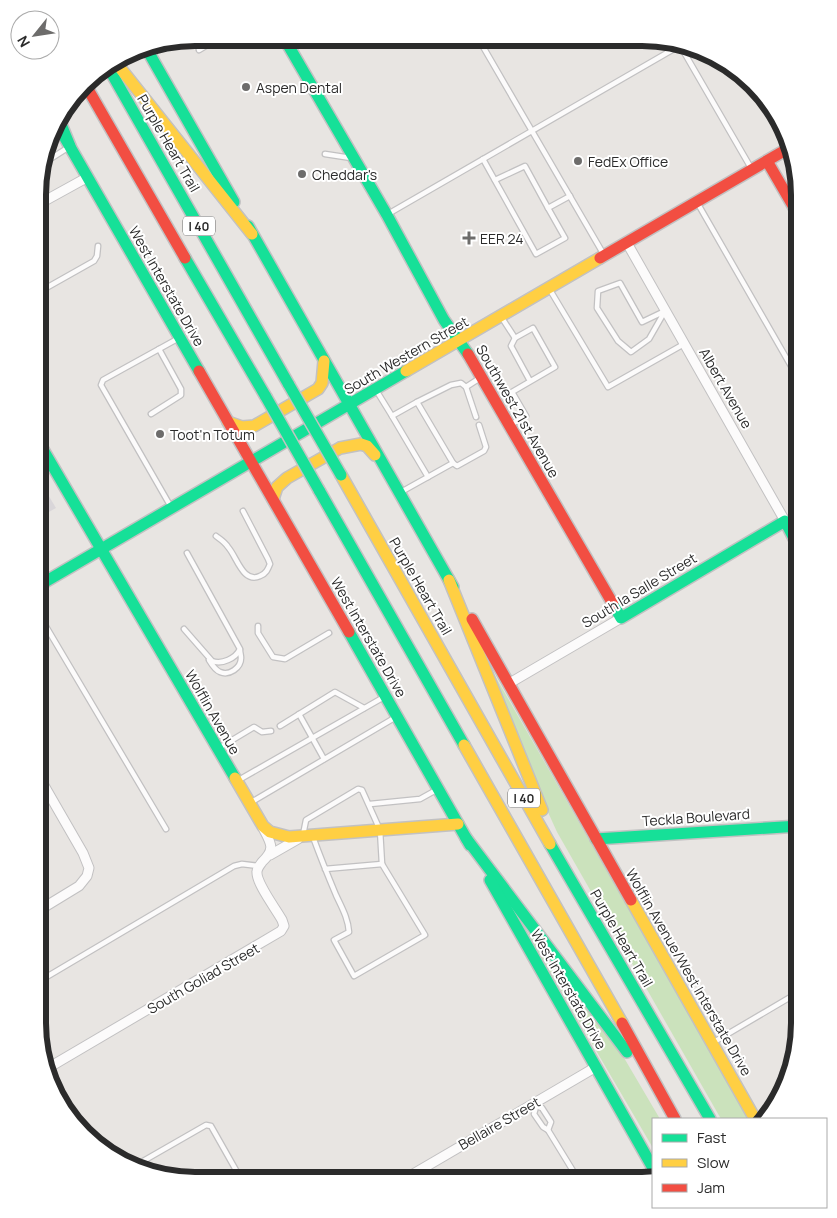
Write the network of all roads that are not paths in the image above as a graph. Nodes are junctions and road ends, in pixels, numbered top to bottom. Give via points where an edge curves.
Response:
1 (483, 46) edge
2 (204, 47) edge
3 (289, 47) edge
4 (199, 50) dead end
5 (673, 50) edge
6 (684, 52) edge
7 (149, 53) edge
8 (120, 67) edge
9 (111, 73) edge
10 (89, 91) edge
11 (63, 128) edge
12 (61, 131) edge
13 (532, 131) junction
14 (70, 146) junction
15 (784, 151) edge
16 (326, 154) dead end
17 (51, 157) edge
18 (354, 159) junction
19 (483, 159) junction
20 (767, 161) junction
21 (752, 170) junction
22 (88, 177) junction
23 (495, 180) junction
24 (510, 196) dead end
25 (570, 196) junction
26 (505, 199) junction
27 (46, 200) edge
28 (791, 201) edge
29 (697, 202) junction
30 (518, 208) dead end
31 (512, 211) junction
32 (549, 212) junction
33 (387, 215) junction
34 (527, 226) dead end
35 (522, 228) junction
36 (252, 234) junction
37 (534, 237) dead end
38 (528, 240) junction
39 (627, 243) junction
40 (98, 246) dead end
41 (605, 256) junction
42 (46, 288) edge
43 (550, 288) junction
44 (665, 311) junction
45 (502, 317) junction
46 (180, 337) junction
47 (515, 338) junction
48 (459, 341) junction
49 (684, 344) junction
50 (159, 349) junction
51 (324, 360) junction
52 (791, 366) edge
53 (481, 377) junction
54 (530, 381) junction
55 (466, 387) junction
56 (376, 390) junction
57 (417, 402) junction
58 (350, 405) junction
59 (151, 414) dead end
60 (392, 416) junction
61 (476, 418) dead end
62 (228, 422) junction
63 (479, 425) dead end
64 (509, 426) junction
65 (46, 454) edge
66 (251, 461) junction
67 (382, 462) junction
68 (452, 463) junction
69 (428, 477) junction
70 (400, 493) junction
71 (273, 499) junction
72 (171, 508) junction
73 (243, 511) dead end
74 (784, 521) junction
75 (791, 533) edge
76 (216, 536) dead end
77 (102, 549) junction
78 (187, 553) dead end
79 (450, 580) junction
80 (46, 581) edge
81 (621, 618) junction
82 (46, 626) edge
83 (258, 626) dead end
84 (184, 629) dead end
85 (329, 633) dead end
86 (240, 649) junction
87 (202, 651) junction
88 (508, 684) junction
89 (386, 696) junction
90 (364, 708) junction
91 (299, 714) junction
92 (398, 716) junction
93 (280, 726) dead end
94 (271, 732) dead end
95 (312, 738) junction
96 (217, 749) junction
97 (324, 759) junction
98 (236, 781) junction
99 (438, 788) junction
100 (46, 789) edge
101 (248, 803) junction
102 (370, 804) junction
103 (257, 818) junction
104 (458, 824) junction
105 (790, 827) edge
106 (166, 829) dead end
107 (380, 830) junction
108 (308, 836) junction
109 (466, 838) junction
110 (596, 839) junction
111 (270, 854) junction
112 (382, 864) junction
113 (259, 866) junction
114 (325, 869) junction
115 (579, 894) junction
116 (46, 906) edge
117 (46, 977) edge
118 (790, 997) edge
119 (712, 1043) junction
120 (53, 1065) edge
121 (596, 1067) junction
122 (661, 1097) junction
123 (535, 1105) junction
124 (673, 1118) edge
125 (709, 1118) edge
126 (755, 1118) edge
127 (548, 1130) junction
128 (142, 1162) edge
129 (652, 1166) edge
130 (237, 1172) edge
131 (417, 1172) edge
132 (574, 1172) edge

1 - 13 lane
2 - 4 lane
3 - 18 main road, Southwest 21st Avenue
5 - 13 lane
6 - 21 lane
7 - 36 main road
8 - 36 main road
9 - 115 main road, Purple Heart Trail / I 40, bridge
10 - 122 main road, I 40, bridge via 565,922
11 - 14 main road
12 - 14 main road, West Interstate Drive
13 - 19 lane
13 - 25 lane
14 - 17 lane
14 - 22 main road, West Interstate Drive
15 - 20 main road, South Western Street
16 - 18 lane
18 - 33 main road, Southwest 21st Avenue
19 - 23 lane
19 - 33 lane
20 - 21 main road, South Western Street
20 - 28 main road
21 - 29 main road, South Western Street
22 - 27 street
22 - 46 main road, West Interstate Drive
23 - 26 lane
23 - 32 lane via 525,166
24 - 26 lane
25 - 32 lane
25 - 41 lane
26 - 31 lane
29 - 39 main road, South Western Street
29 - 52 lane
30 - 31 lane
31 - 35 lane
32 - 38 lane via 565,238 536,254
33 - 48 main road, Southwest 21st Avenue via 444,320
34 - 35 lane
35 - 38 lane
36 - 51 main road
37 - 38 lane
39 - 41 main road, South Western Street
39 - 44 street, Albert Avenue
40 - 42 lane via 94,260
41 - 43 main road, South Western Street
43 - 45 main road, South Western Street
43 - 49 lane via 608,387
44 - 44 lane via 642,322 620,283 598,292 597,308 618,340 631,352 649,339
44 - 49 street, Albert Avenue
45 - 47 lane
45 - 48 main road, South Western Street
46 - 50 lane
46 - 62 main road, West Interstate Drive
47 - 54 lane via 512,346
47 - 54 lane via 533,328 555,367
48 - 53 main road, Southwest 21st Avenue
48 - 56 main road, South Western Street
49 - 74 street, Albert Avenue
50 - 59 lane via 181,389 181,395
50 - 72 lane via 102,380 101,385
51 - 58 main road
51 - 62 main road via 322,383 318,389 254,426 242,427
53 - 55 lane
53 - 64 main road, Southwest 21st Avenue
54 - 64 lane via 512,392 526,416
55 - 57 lane via 461,383 451,385
55 - 61 lane
56 - 58 main road, South Western Street
56 - 60 lane
57 - 60 lane
57 - 68 lane
58 - 66 main road, South Western Street
58 - 67 main road
60 - 69 lane
62 - 66 main road, West Interstate Drive
63 - 68 lane via 486,447 484,451 457,466
64 - 81 main road, Southwest 21st Avenue
65 - 77 main road, Wolflin Avenue
66 - 71 main road, West Interstate Drive
66 - 72 main road, South Western Street
67 - 70 main road
67 - 71 main road via 367,446 360,444 340,448 286,478 277,487
68 - 69 lane
69 - 70 lane
70 - 79 main road
71 - 89 main road, West Interstate Drive
72 - 77 main road, South Western Street
73 - 76 lane via 270,564 264,574 251,578 245,574 229,548
74 - 75 main road, Albert Avenue
74 - 81 main road, South la Salle Street
77 - 80 main road, South Western Street
77 - 96 main road, Wolflin Avenue
78 - 86 lane
79 - 88 main road
79 - 115 main road via 535,795
81 - 88 street, South la Salle Street
82 - 106 lane
83 - 85 lane via 258,633 273,657 285,659
84 - 87 lane
86 - 87 lane via 232,658 217,663
86 - 87 lane via 239,664 227,674 214,668
88 - 110 main road
89 - 90 lane
89 - 92 main road, West Interstate Drive
90 - 91 lane via 335,692
90 - 95 lane
91 - 93 lane
91 - 95 lane
92 - 97 lane
92 - 99 main road, West Interstate Drive
94 - 96 lane via 254,728
95 - 97 lane
95 - 98 lane
96 - 98 main road, Wolflin Avenue
97 - 101 lane
98 - 101 main road, Wolflin Avenue
99 - 102 lane via 420,799
99 - 104 main road, West Interstate Drive
100 - 116 street via 88,863 88,872 79,886
101 - 103 main road, Wolflin Avenue
102 - 107 lane
102 - 108 lane via 358,789 306,820
103 - 108 main road, Wolflin Avenue via 270,832 279,836
103 - 111 street via 271,842
104 - 107 main road, Wolflin Avenue
104 - 109 main road, West Interstate Drive
105 - 110 main road, Teckla Boulevard
107 - 108 main road, Wolflin Avenue
107 - 112 lane
108 - 111 street
108 - 114 lane
109 - 121 main road, West Interstate Drive
109 - 122 main road
110 - 119 main road, Wolflin Avenue/West Interstate Drive
111 - 113 street
112 - 114 lane
112 - 114 lane via 425,935 354,976 334,940 350,932 348,919
113 - 117 lane via 234,866
113 - 120 street, South Goliad Street via 259,880 284,926 277,934
115 - 125 main road, Purple Heart Trail / I 40
118 - 119 lane
119 - 126 main road, Wolflin Avenue/West Interstate Drive
121 - 123 street, Bellaire Street
121 - 129 main road, West Interstate Drive
122 - 124 main road, I 40
123 - 127 lane via 534,1114 542,1128
123 - 127 lane via 542,1108 551,1122
123 - 131 street, Bellaire Street
127 - 132 lane
128 - 130 lane via 206,1124

